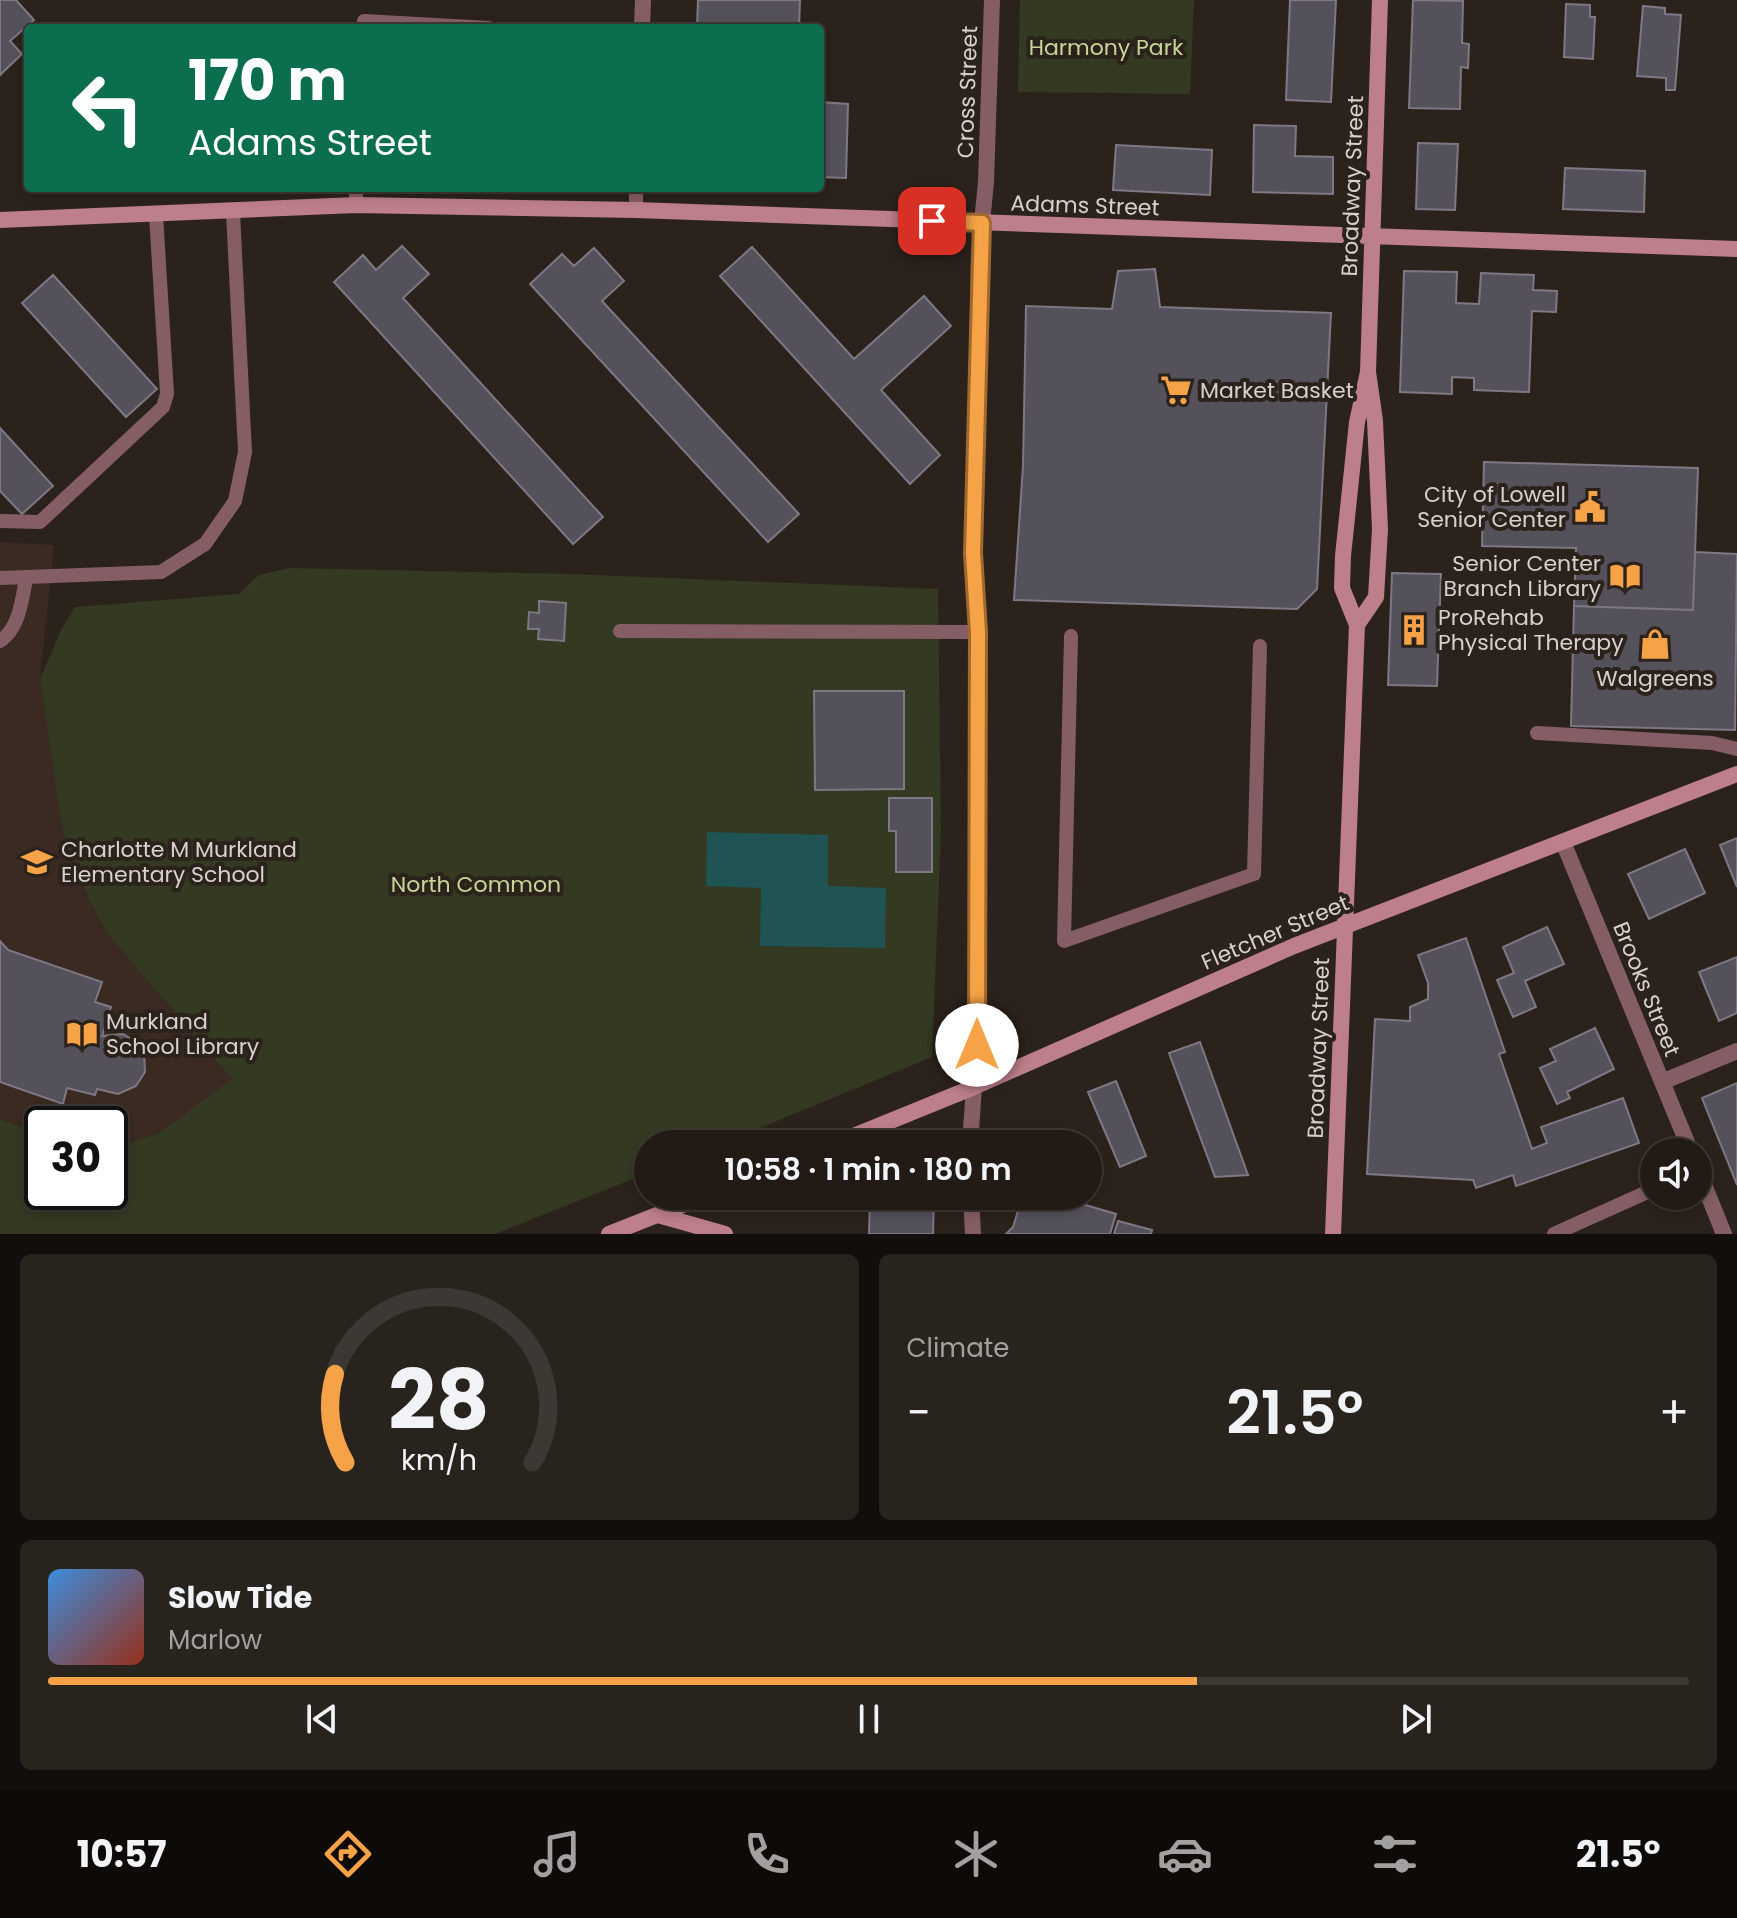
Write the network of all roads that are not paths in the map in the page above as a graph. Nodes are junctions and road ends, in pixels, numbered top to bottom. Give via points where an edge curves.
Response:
1 (643, 0) edge
2 (992, 0) edge
3 (1380, 0) edge
4 (364, 24) edge
5 (418, 24) edge
6 (642, 24) edge
7 (636, 192) edge
8 (356, 197) edge
9 (636, 210) junction
10 (233, 213) junction
11 (156, 215) junction
12 (0, 220) edge
13 (982, 223) junction
14 (1371, 237) junction
15 (1737, 249) edge
16 (1368, 372) junction
17 (0, 521) edge
18 (0, 578) edge
19 (26, 579) junction
20 (1357, 625) junction
21 (620, 631) dead end
22 (978, 632) junction
23 (1071, 636) dead end
24 (0, 641) edge
25 (1260, 646) dead end
26 (1537, 733) dead end
27 (1737, 749) edge
28 (1737, 774) edge
29 (1563, 842) junction
30 (1345, 926) junction
31 (1737, 1051) edge
32 (1662, 1082) junction
33 (974, 1087) junction
34 (868, 1130) edge
35 (971, 1130) edge
36 (1685, 1138) edge
37 (1640, 1195) edge
38 (1712, 1204) edge
39 (670, 1210) edge
40 (972, 1210) edge
41 (658, 1215) junction
42 (609, 1234) edge
43 (725, 1234) edge
44 (973, 1234) edge
45 (1333, 1234) edge
46 (1554, 1234) edge
47 (1724, 1234) edge

1 - 6 street
2 - 13 street, Cross Street
3 - 14 main road, Broadway Street
4 - 5 lane
7 - 9 lane
8 - 9 main road, Adams Street
8 - 10 main road, Adams Street
9 - 13 main road, Adams Street
10 - 11 main road, Adams Street
10 - 19 lane via 245,452 235,501 205,544 161,572
11 - 12 main road, Adams Street
11 - 17 lane via 167,394 163,407 40,522
13 - 14 main road, Adams Street
13 - 22 street, Cross Street via 973,553
14 - 15 main road, Adams Street
14 - 16 main road, Broadway Street
16 - 20 main road, Broadway Street via 1357,422 1343,556 1342,588
16 - 20 main road, Broadway Street via 1380,529 1376,597
18 - 19 lane
19 - 24 lane via 20,608
20 - 30 main road, Broadway Street
21 - 22 lane
22 - 33 street, Cross Street
23 - 25 lane via 1064,941 1254,874
26 - 27 lane
28 - 29 main road, Fletcher Street
29 - 30 main road, Fletcher Street
29 - 32 street, Brooks Street
30 - 33 main road, Fletcher Street
30 - 45 main road, Broadway Street
31 - 32 street
32 - 36 street, Brooks Street
33 - 34 main road, Fletcher Street
33 - 35 street, Cross Street
37 - 46 lane
38 - 47 street
39 - 41 main road
40 - 44 street
41 - 42 main road
41 - 43 main road

